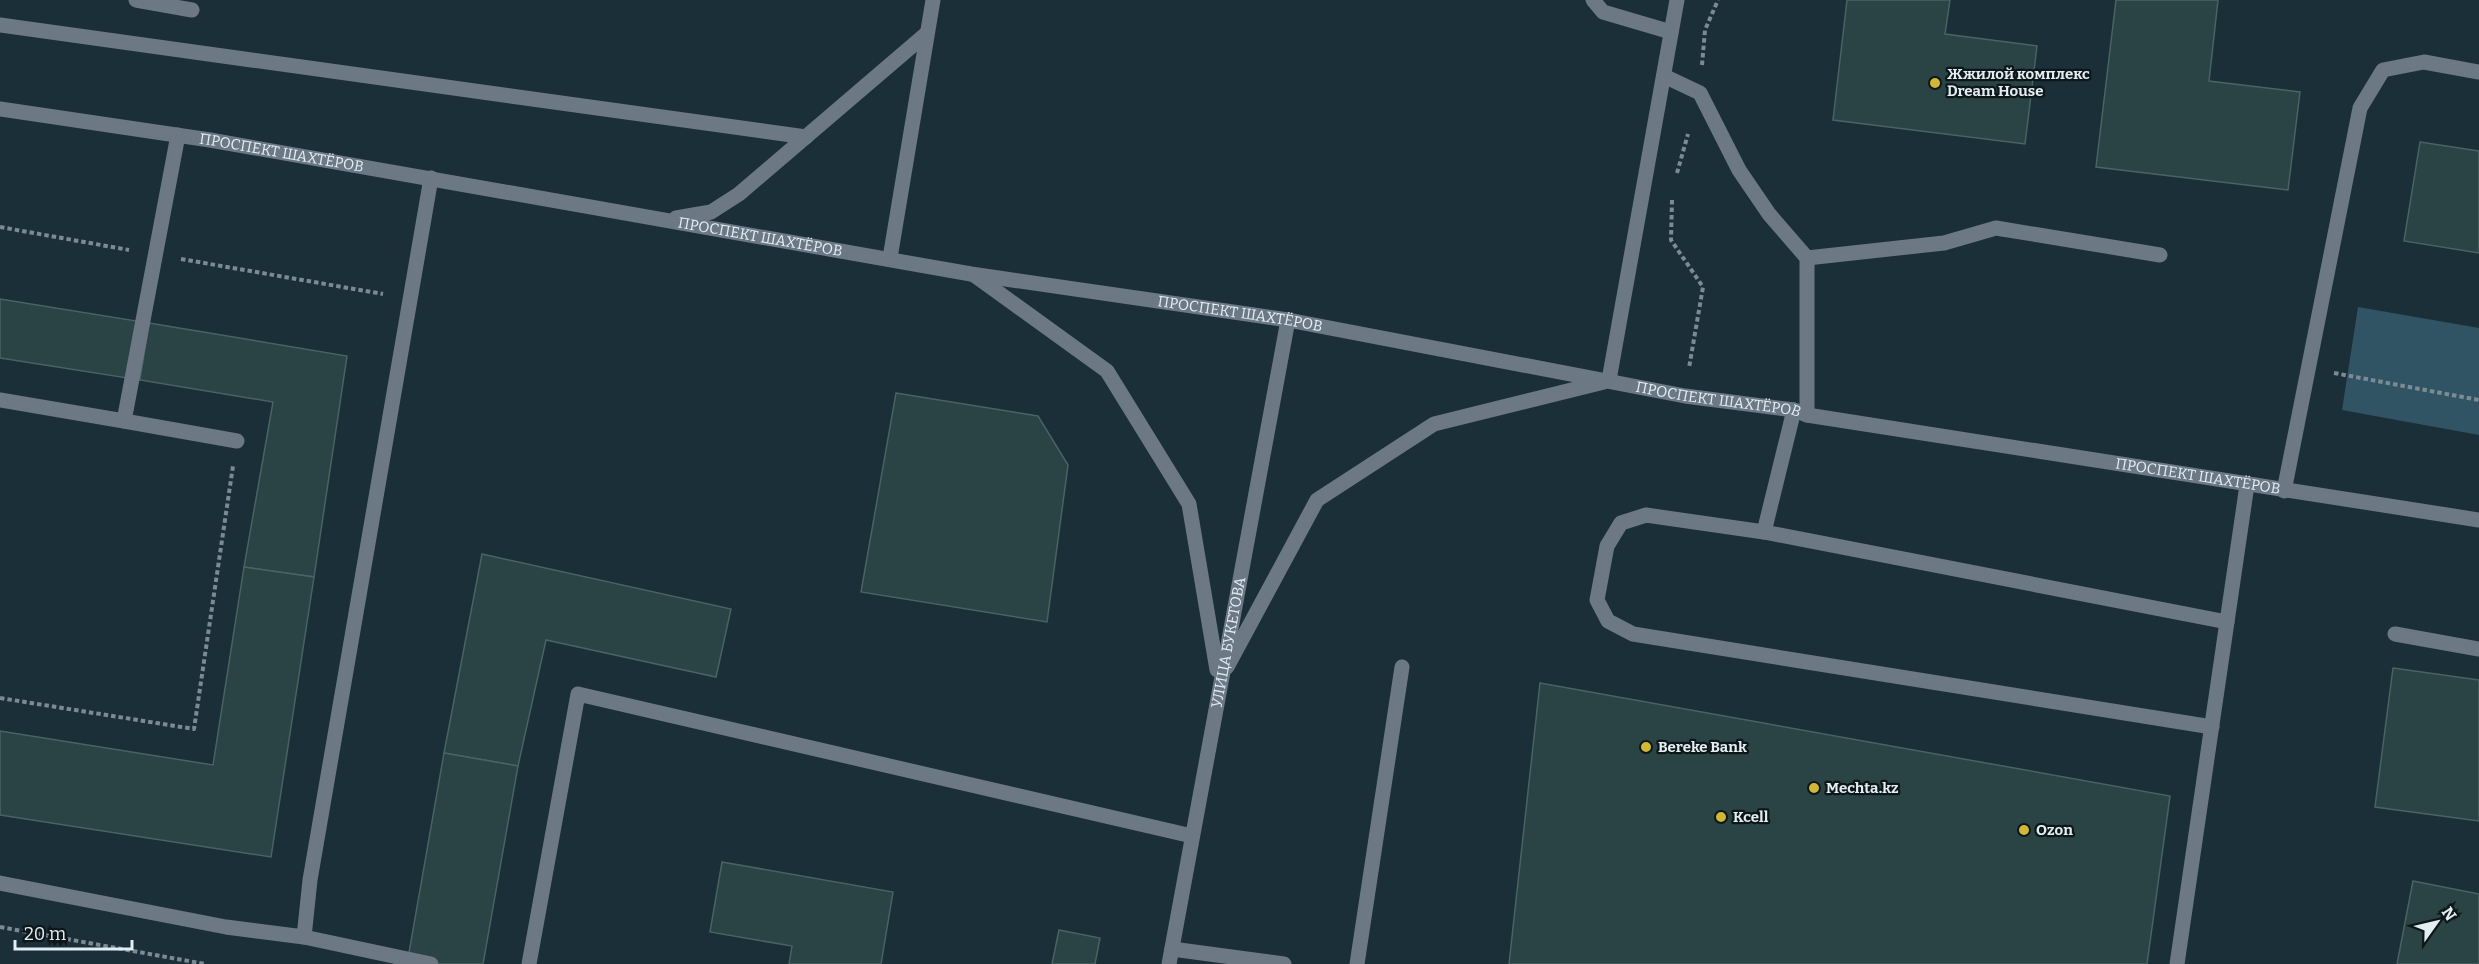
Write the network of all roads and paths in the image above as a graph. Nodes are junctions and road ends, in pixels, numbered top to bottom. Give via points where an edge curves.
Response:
1 (136, 0) edge
2 (933, 0) edge
3 (1593, 0) edge
4 (1677, 0) edge
5 (1718, 0) edge
6 (192, 10) dead end
7 (0, 25) edge
8 (1671, 32) junction
9 (926, 34) junction
10 (2479, 72) edge
11 (1664, 76) junction
12 (1700, 93) junction
13 (0, 109) edge
14 (178, 135) junction
15 (806, 137) junction
16 (430, 178) junction
17 (1675, 179) dead end
18 (1672, 189) dead end
19 (663, 220) junction
20 (0, 227) edge
21 (155, 254) junction
22 (2160, 255) dead end
23 (890, 258) junction
24 (1807, 258) junction
25 (971, 274) junction
26 (410, 299) junction
27 (1288, 320) junction
28 (2307, 368) junction
29 (1610, 380) junction
30 (1685, 396) junction
31 (0, 400) edge
32 (2479, 400) edge
33 (1801, 413) junction
34 (124, 421) junction
35 (237, 441) joint
36 (2247, 485) junction
37 (2284, 491) junction
38 (2479, 520) edge
39 (1764, 532) junction
40 (2227, 622) junction
41 (2395, 634) dead end
42 (2479, 649) edge
43 (1402, 667) dead end
44 (1219, 682) junction
45 (0, 698) edge
46 (2212, 728) junction
47 (1192, 836) junction
48 (0, 883) edge
49 (0, 927) edge
50 (304, 937) junction
51 (1170, 956) edge
52 (205, 964) edge
53 (431, 964) edge
54 (529, 964) edge
55 (1284, 964) edge
56 (1357, 964) edge
57 (2177, 964) edge

1 - 6 street
2 - 9 street
3 - 8 street via 1603,12
4 - 8 street
5 - 12 path via 1705,30
7 - 15 street
8 - 11 street
9 - 15 street
9 - 23 street
10 - 28 street via 2424,62 2384,69 2360,108
11 - 12 street
11 - 29 street
12 - 17 path
12 - 24 street via 1740,170 1769,214
13 - 14 street, ПРОСПЕКТ ШАХТЁРОВ
14 - 16 street, ПРОСПЕКТ ШАХТЁРОВ
14 - 21 street
15 - 19 street via 739,194 711,212
16 - 19 street, ПРОСПЕКТ ШАХТЁРОВ
16 - 26 street
18 - 30 path via 1671,240 1703,287
19 - 23 street, ПРОСПЕКТ ШАХТЁРОВ
20 - 21 path
21 - 26 path
21 - 34 street
22 - 24 street via 1996,228 1944,243
23 - 25 street, ПРОСПЕКТ ШАХТЁРОВ
24 - 33 street
25 - 27 street, ПРОСПЕКТ ШАХТЁРОВ
25 - 44 street via 1107,371 1189,504
26 - 50 street via 312,869
27 - 29 street, ПРОСПЕКТ ШАХТЁРОВ
27 - 44 street, УЛИЦА БУКЕТОВА
28 - 32 path
28 - 37 street
29 - 30 street, ПРОСПЕКТ ШАХТЁРОВ
29 - 44 street via 1434,424 1317,501
30 - 33 street, ПРОСПЕКТ ШАХТЁРОВ
31 - 34 street
33 - 36 street, ПРОСПЕКТ ШАХТЁРОВ
33 - 39 street
34 - 35 street
35 - 45 path via 194,729
36 - 37 street, ПРОСПЕКТ ШАХТЁРОВ
36 - 40 street
37 - 38 street, ПРОСПЕКТ ШАХТЁРОВ
39 - 40 street
39 - 46 street via 1646,515 1621,523 1607,546 1597,600 1608,621 1633,634
40 - 46 street
41 - 42 street
43 - 56 street
44 - 47 street, УЛИЦА БУКЕТОВА
46 - 57 street
47 - 51 street, УЛИЦА БУКЕТОВА
47 - 54 street via 578,694
48 - 50 street via 226,927
49 - 52 path
50 - 53 street
51 - 55 street

